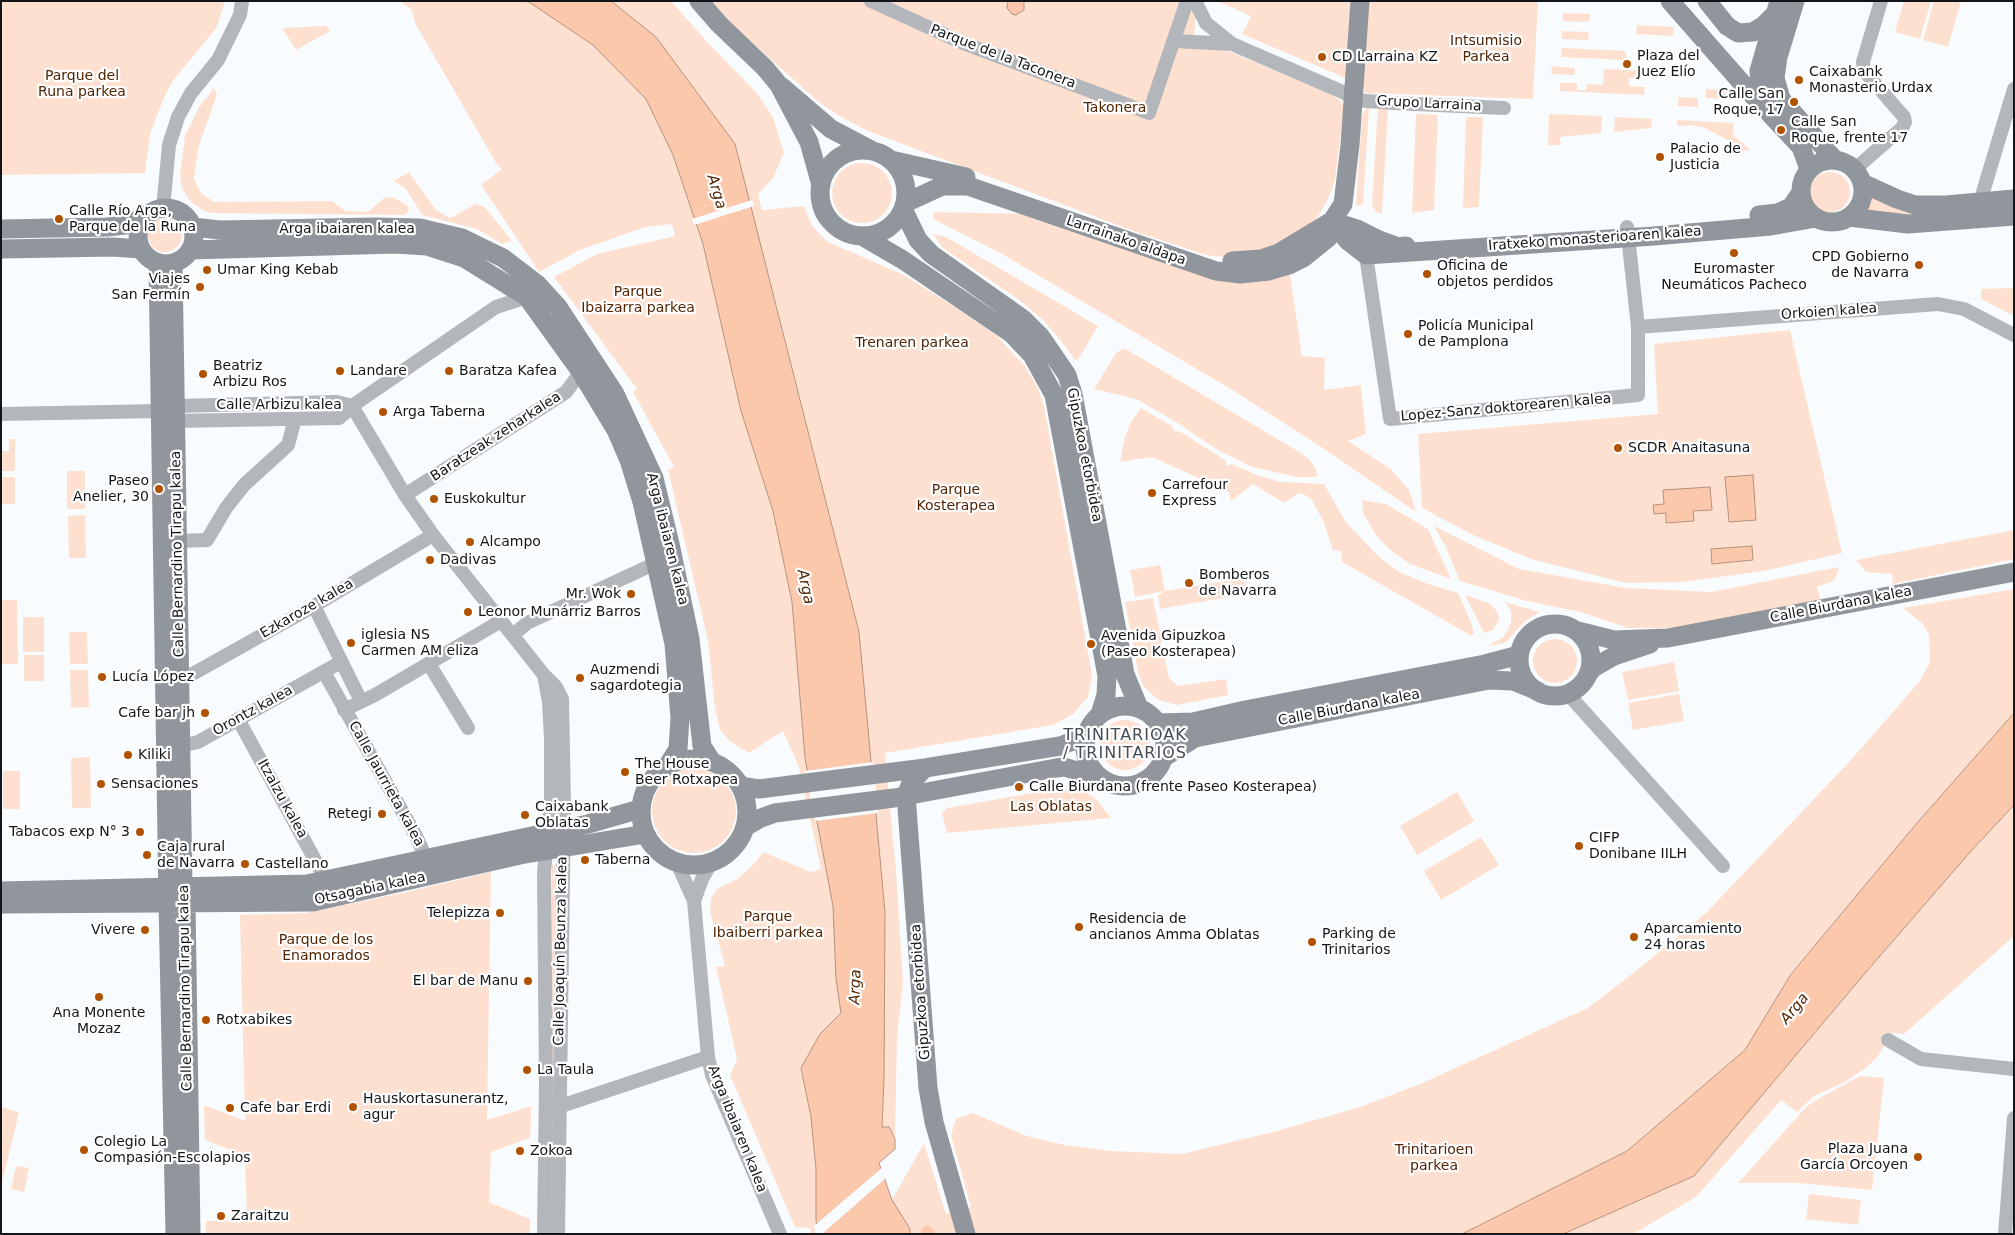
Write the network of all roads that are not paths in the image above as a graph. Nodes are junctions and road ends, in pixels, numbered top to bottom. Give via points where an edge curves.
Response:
1 (242, 1) edge
2 (699, 1) edge
3 (871, 1) edge
4 (1188, 1) edge
5 (1195, 1) edge
6 (1360, 1) edge
7 (1670, 1) edge
8 (1707, 1) edge
9 (1794, 1) edge
10 (1881, 1) edge
11 (1777, 7) edge
12 (1175, 41) junction
13 (1232, 44) junction
14 (779, 84) junction
15 (2014, 89) edge
16 (1354, 100) junction
17 (1504, 108) dead end
18 (1770, 114) junction
19 (883, 156) junction
20 (1835, 160) junction
21 (1809, 169) junction
22 (1858, 176) junction
23 (821, 185) junction
24 (1800, 194) junction
25 (2014, 199) edge
26 (1980, 202) junction
27 (1343, 204) junction
28 (904, 206) junction
29 (164, 209) junction
30 (146, 216) junction
31 (2014, 216) edge
32 (1849, 217) junction
33 (1816, 218) junction
34 (192, 227) junction
35 (1, 229) edge
36 (1330, 229) junction
37 (1628, 232) junction
38 (1352, 235) junction
39 (862, 236) junction
40 (1, 249) edge
41 (141, 249) junction
42 (190, 250) junction
43 (1366, 255) junction
44 (166, 263) junction
45 (527, 297) junction
46 (1638, 327) junction
47 (2014, 335) edge
48 (581, 372) junction
49 (352, 406) junction
50 (170, 413) junction
51 (1, 414) edge
52 (295, 419) junction
53 (404, 495) junction
54 (433, 536) junction
55 (177, 541) junction
56 (656, 563) junction
57 (2014, 572) edge
58 (314, 606) junction
59 (501, 621) junction
60 (1578, 631) junction
61 (513, 635) junction
62 (1668, 638) junction
63 (1519, 655) junction
64 (342, 662) junction
65 (429, 664) junction
66 (324, 672) junction
67 (1589, 673) junction
68 (180, 681) junction
69 (1538, 692) junction
70 (1568, 694) junction
71 (361, 701) junction
72 (1139, 708) junction
73 (344, 710) junction
74 (1100, 714) junction
75 (238, 718) junction
76 (1158, 724) junction
77 (468, 728) dead end
78 (1086, 736) junction
79 (181, 746) junction
80 (1163, 758) junction
81 (712, 762) junction
82 (668, 766) junction
83 (925, 768) junction
84 (1101, 778) junction
85 (740, 786) junction
86 (899, 797) junction
87 (640, 809) junction
88 (745, 827) junction
89 (556, 830) junction
90 (645, 834) junction
91 (555, 849) junction
92 (426, 858) junction
93 (677, 863) junction
94 (711, 863) junction
95 (1723, 866) dead end
96 (326, 880) junction
97 (1, 891) edge
98 (176, 895) junction
99 (694, 901) junction
100 (1, 904) edge
101 (1888, 1040) dead end
102 (708, 1057) junction
103 (2014, 1069) edge
104 (552, 1108) junction
105 (2014, 1118) edge
106 (175, 1234) edge
107 (191, 1234) edge
108 (544, 1234) edge
109 (558, 1234) edge
110 (780, 1234) edge
111 (966, 1234) edge
112 (2005, 1234) edge

1 - 29 street via 240,15 218,60 191,93 178,117 169,145
2 - 14 street
3 - 12 street, Parque de la Taconera via 963,43 1149,113
4 - 12 street, Parque de la Taconera
5 - 13 street via 1206,23
6 - 16 street, Larrainako aldapa
7 - 18 street
8 - 11 street via 1738,33 1754,32 1763,26
9 - 20 street via 1775,78 1782,99
10 - 22 street via 1863,62 1864,71 1905,122
11 - 18 street via 1759,71 1760,91
12 - 13 street
13 - 16 street via 1345,92
14 - 19 street via 831,129
14 - 23 street via 809,142
15 - 26 street
16 - 17 street, Grupo Larraina
16 - 27 street, Larrainako aldapa
18 - 21 street via 1801,146
19 - 23 street via 861,150 847,153 826,171
19 - 28 street via 902,175 906,194
19 - 36 street, Larrainako aldapa via 971,179 1214,260 1238,262 1261,259
20 - 21 street via 1817,163
20 - 22 street via 1843,162
21 - 24 street
22 - 26 street via 1897,200 1915,205
22 - 32 street via 1863,193 1856,211
23 - 39 street via 822,206 827,216 843,231
24 - 33 street via 1808,212
24 - 37 street, Iratxeko monasterioaren kalea via 1791,207 1778,213
25 - 26 street
27 - 36 street, Larrainako aldapa
27 - 38 street, Iratxeko monasterioaren kalea
28 - 36 street, Larrainako aldapa via 942,186 968,186 1149,250 1216,271 1240,274 1269,272 1289,265 1303,258
28 - 39 street via 891,226
28 - 72 street, Gipuzkoa etorbidea via 918,240 931,254 1023,319 1041,337 1068,375 1126,674
29 - 30 street
29 - 34 street via 180,213
30 - 35 street via 125,225 107,227
30 - 41 street via 138,232
31 - 32 street via 1908,224
32 - 33 street via 1833,222
33 - 37 street, Iratxeko monasterioaren kalea via 1771,226
34 - 42 street
34 - 81 street, Arga ibaiaren kalea via 220,230 420,228 462,238 503,258 537,284 558,307 615,394 654,478 690,639 702,746
36 - 38 street, Iratxeko monasterioaren kalea
37 - 38 street, Iratxeko monasterioaren kalea via 1398,246
37 - 43 street, Iratxeko monasterioaren kalea
37 - 46 street
38 - 43 street, Iratxeko monasterioaren kalea
39 - 74 street, Gipuzkoa etorbidea via 1012,334 1032,355 1054,395 1107,676
40 - 41 street
41 - 44 street via 145,255
42 - 44 street via 185,256
42 - 45 street, Arga ibaiaren kalea via 395,244 427,246 464,258
43 - 46 street, Lopez-Sanz doktorearen kalea via 1390,419 1638,395
44 - 50 street, Calle Bernardino Tirapu kalea
45 - 48 street, Arga ibaiaren kalea
45 - 49 street via 496,307
46 - 47 street, Orkoien kalea via 1938,304 1964,309
48 - 53 street, Baratzeak zeharkalea via 566,392
48 - 56 street, Arga ibaiaren kalea via 630,460
49 - 50 street, Calle Arbizu kalea via 337,402
49 - 52 street, Calle Arbizu kalea via 339,418
49 - 53 street, Calle Joaquín Beunza kalea
50 - 51 street, Calle Arbizu kalea
50 - 52 street, Calle Arbizu kalea
50 - 55 street, Calle Bernardino Tirapu kalea
50 - 98 street, Calle Bernardino Tirapu kalea
52 - 55 street via 288,445 244,485 207,540
53 - 54 street, Calle Joaquín Beunza kalea
54 - 58 street, Ezkaroze kalea
54 - 59 street, Calle Joaquín Beunza kalea
55 - 68 street, Calle Bernardino Tirapu kalea
56 - 61 street via 527,623
56 - 82 street, Arga ibaiaren kalea via 674,644 680,718 678,749
57 - 62 street, Calle Biurdana kalea
58 - 64 street, Calle Jaurrieta kalea
58 - 68 street, Ezkaroze kalea
59 - 61 street, Calle Joaquín Beunza kalea
59 - 65 street
60 - 62 street, Calle Biurdana kalea via 1614,640
60 - 63 street via 1558,624 1542,626 1528,635
60 - 67 street via 1590,650 1592,662
61 - 89 street, Calle Joaquín Beunza kalea via 562,698 564,731
62 - 67 street, Calle Biurdana kalea via 1614,656
63 - 69 street via 1523,676
63 - 76 street, Calle Biurdana kalea via 1193,722
64 - 66 street
64 - 71 street, Calle Jaurrieta kalea
65 - 71 street
65 - 77 street
66 - 73 street, Calle Jaurrieta kalea
66 - 75 street, Orontz kalea
67 - 70 street via 1577,689
68 - 79 street, Calle Bernardino Tirapu kalea
69 - 70 street via 1558,696
69 - 80 street, Calle Biurdana kalea via 1513,680 1489,680 1195,738
70 - 95 street
71 - 73 street, Calle Jaurrieta kalea
72 - 74 street via 1125,706
72 - 76 street
73 - 92 street, Calle Jaurrieta kalea
74 - 78 street
75 - 79 street, Orontz kalea via 198,742
75 - 96 street, Itzalzu kalea
76 - 80 street via 1165,746
78 - 83 street via 1060,746
78 - 84 street via 1085,752 1091,767
79 - 98 street, Calle Bernardino Tirapu kalea
80 - 84 street via 1145,780 1130,785 1115,785
81 - 82 street via 682,760
81 - 85 street via 728,772
82 - 87 street via 649,784
83 - 85 street via 759,789
83 - 86 street
84 - 86 street via 1064,767
85 - 88 street via 747,813
86 - 88 street via 788,811 761,818
86 - 111 street, Gipuzkoa etorbidea via 928,1088 934,1122
87 - 89 street, Otsagabia kalea
87 - 90 street
88 - 94 street via 731,850
89 - 91 street, Calle Joaquín Beunza kalea
89 - 92 street, Otsagabia kalea
90 - 91 street, Otsagabia kalea
90 - 93 street via 664,856
91 - 98 street, Otsagabia kalea via 313,902
91 - 104 street, Calle Joaquín Beunza kalea via 544,872
92 - 96 street, Otsagabia kalea
93 - 94 street
93 - 99 street, Arga ibaiaren kalea
94 - 99 street, Arga ibaiaren kalea
96 - 98 street, Otsagabia kalea
97 - 98 street, Otsagabia kalea
98 - 100 street, Otsagabia kalea
98 - 106 street, Calle Bernardino Tirapu kalea
98 - 107 street, Calle Bernardino Tirapu kalea
99 - 102 street, Arga ibaiaren kalea
101 - 103 street via 1921,1059
102 - 104 street
102 - 110 street, Arga ibaiaren kalea via 712,1075
104 - 108 street, Calle Joaquín Beunza kalea
104 - 109 street, Calle Joaquín Beunza kalea
105 - 112 street

